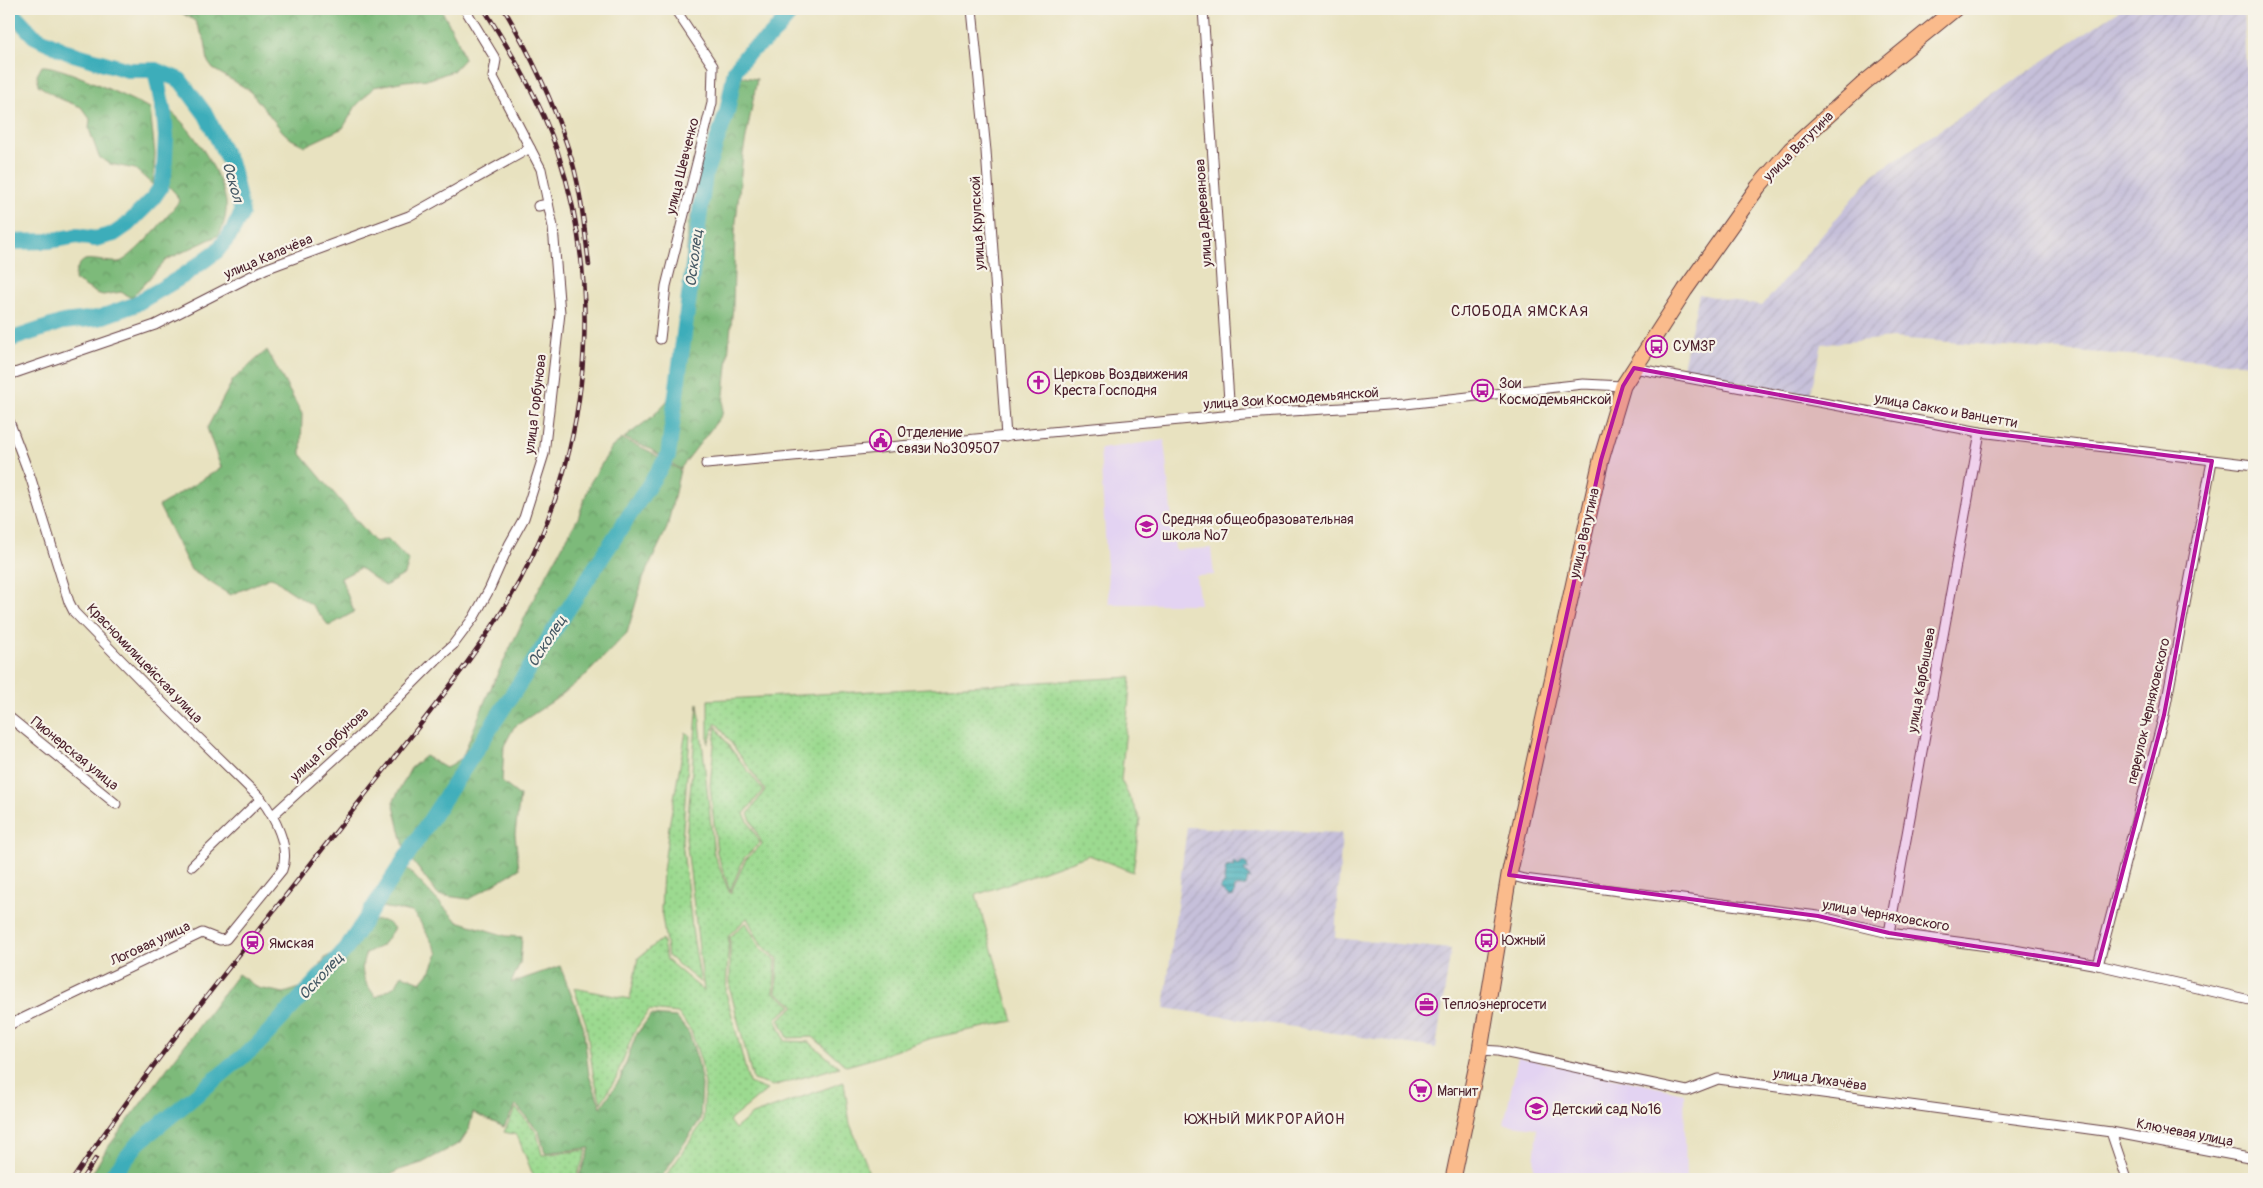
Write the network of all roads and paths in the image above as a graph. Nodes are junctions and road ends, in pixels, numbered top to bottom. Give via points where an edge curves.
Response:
1 (465, 9) edge
2 (675, 9) edge
3 (972, 9) edge
4 (1203, 9) edge
5 (1955, 9) edge
6 (530, 148) junction
7 (548, 204) junction
8 (538, 206) dead end
9 (660, 339) dead end
10 (1634, 368) junction
11 (9, 375) edge
12 (1624, 386) junction
13 (1230, 416) junction
14 (9, 421) edge
15 (1980, 432) junction
16 (1006, 436) junction
17 (2212, 461) junction
18 (706, 464) dead end
19 (2254, 465) edge
20 (9, 717) edge
21 (13, 724) edge
22 (261, 799) junction
23 (116, 804) dead end
24 (273, 815) junction
25 (192, 866) dead end
26 (1509, 875) junction
27 (1889, 933) junction
28 (2098, 965) junction
29 (2254, 1001) edge
30 (9, 1025) edge
31 (1480, 1050) junction
32 (2110, 1132) junction
33 (2254, 1159) edge
34 (1453, 1179) edge
35 (2127, 1179) edge

1 - 6 street, улица Горбунова via 496,60 493,77
2 - 9 street, улица Шевченко via 713,66 712,103 666,286
3 - 16 street, улица Крупской via 986,151
4 - 13 street, улица Деревянова
5 - 10 main road, улица Ватутина via 1864,83 1791,149 1758,187
6 - 7 street, улица Горбунова via 541,169
6 - 11 street, улица Калачёва via 409,216 265,269 155,325
7 - 8 street
7 - 24 street, улица Горбунова via 560,313 544,454 524,518 474,617 453,645
10 - 12 main road, улица Ватутина
10 - 15 street, улица Сакко и Ванцетти
12 - 13 street, улица Зои Космодемьянской via 1582,384 1406,404
12 - 26 main road, улица Ватутина via 1601,460
13 - 16 street, улица Зои Космодемьянской
14 - 22 street, Красномилицейская улица via 74,612
15 - 17 street, улица Сакко и Ванцетти
15 - 27 street, улица Карбышева
16 - 18 street, улица Зои Космодемьянской
17 - 19 street, улица Сакко и Ванцетти
17 - 28 street, переулок Черняховского via 2164,715
20 - 21 street, Пионерская улица
21 - 23 street, Пионерская улица
22 - 24 street, Красномилицейская улица
22 - 25 street
24 - 30 street, Логовая улица via 285,862 226,940 202,933
26 - 27 street, улица Черняховского via 1818,916
26 - 31 main road, улица Ватутина
27 - 28 street, улица Черняховского
28 - 29 street, улица Черняховского
31 - 32 street, улица Лихачёва via 1498,1051 1687,1091 1718,1079
31 - 34 main road, улица Ватутина
32 - 33 street, Ключевая улица
32 - 35 street

